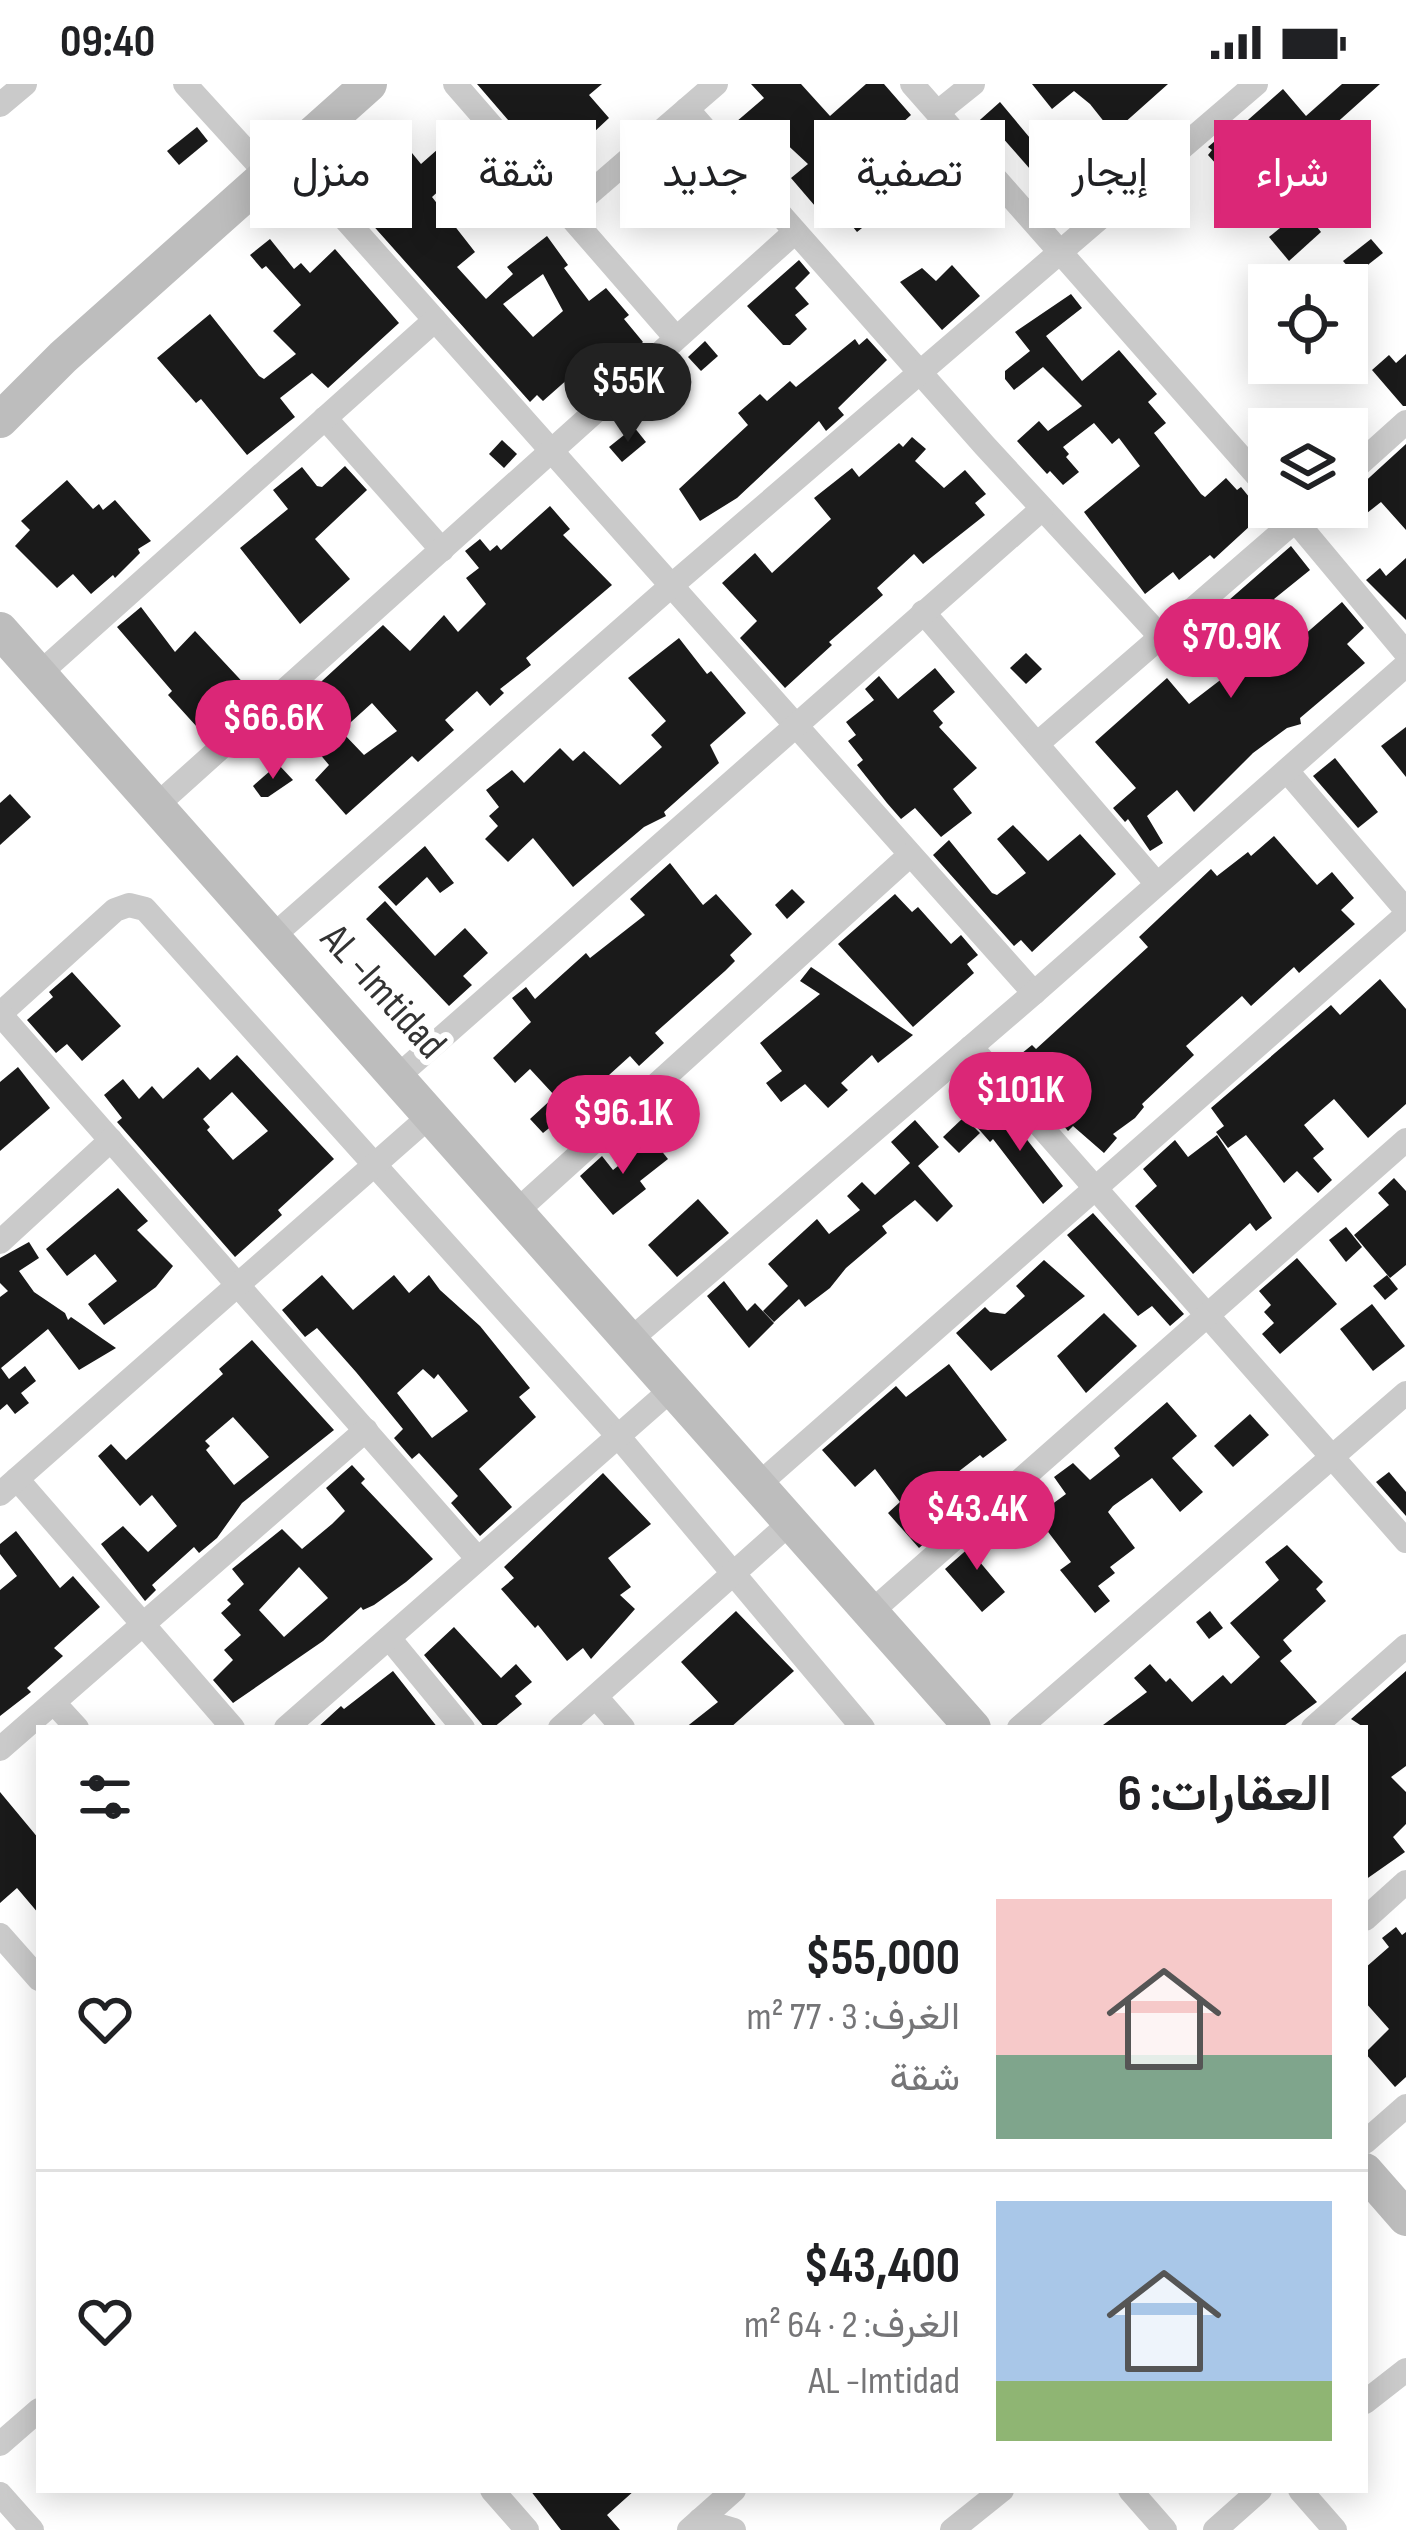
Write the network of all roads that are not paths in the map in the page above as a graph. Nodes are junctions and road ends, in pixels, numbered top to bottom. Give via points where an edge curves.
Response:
1 (25, 84) edge
2 (185, 84) edge
3 (369, 84) edge
4 (455, 84) edge
5 (716, 84) edge
6 (913, 84) edge
7 (973, 84) edge
8 (1256, 84) edge
9 (0, 105) edge
10 (687, 109) junction
11 (938, 112) junction
12 (329, 120) edge
13 (487, 120) edge
14 (250, 141) edge
15 (596, 188) edge
16 (250, 190) edge
17 (341, 228) edge
18 (583, 228) edge
19 (794, 232) junction
20 (1061, 254) junction
21 (434, 320) junction
22 (676, 338) junction
23 (63, 357) junction
24 (922, 375) junction
25 (0, 402) edge
26 (325, 418) junction
27 (0, 420) edge
28 (1406, 422) edge
29 (551, 451) junction
30 (1368, 456) edge
31 (1248, 465) edge
32 (1042, 508) junction
33 (1280, 528) edge
34 (1309, 528) edge
35 (442, 550) junction
36 (671, 586) junction
37 (923, 612) junction
38 (4, 629) edge
39 (1161, 637) junction
40 (1406, 652) edge
41 (1406, 665) edge
42 (40, 673) junction
43 (794, 724) junction
44 (1037, 744) junction
45 (1287, 771) junction
46 (157, 805) junction
47 (910, 855) junction
48 (1157, 884) junction
49 (1406, 912) edge
50 (273, 936) junction
51 (1034, 993) junction
52 (0, 1014) edge
53 (971, 1047) junction
54 (398, 1077) junction
55 (431, 1115) junction
56 (111, 1140) junction
57 (1406, 1140) edge
58 (374, 1167) junction
59 (1096, 1187) junction
60 (517, 1211) junction
61 (0, 1242) edge
62 (238, 1285) junction
63 (1208, 1314) junction
64 (630, 1340) junction
65 (673, 1388) junction
66 (1406, 1393) edge
67 (366, 1430) junction
68 (618, 1436) junction
69 (1333, 1457) junction
70 (758, 1485) junction
71 (8, 1487) edge
72 (791, 1522) junction
73 (1406, 1540) edge
74 (478, 1559) junction
75 (734, 1574) junction
76 (871, 1612) junction
77 (144, 1626) junction
78 (389, 1638) junction
79 (1406, 1646) edge
80 (596, 1697) junction
81 (55, 1703) junction
82 (73, 1725) edge
83 (230, 1725) edge
84 (289, 1725) edge
85 (461, 1725) edge
86 (563, 1725) edge
87 (620, 1725) edge
88 (860, 1725) edge
89 (970, 1725) edge
90 (1022, 1725) edge
91 (1316, 1725) edge
92 (0, 1749) edge
93 (1406, 1882) edge
94 (1368, 1916) edge
95 (0, 1935) edge
96 (36, 1976) edge
97 (1406, 2106) edge
98 (1368, 2139) edge
99 (1368, 2174) edge
100 (1406, 2218) edge
101 (1406, 2370) edge
102 (1368, 2400) edge
103 (36, 2413) edge
104 (0, 2444) edge
105 (495, 2493) edge
106 (731, 2493) edge
107 (997, 2493) edge
108 (1133, 2493) edge
109 (1257, 2493) edge
110 (1303, 2493) edge
111 (0, 2494) edge
112 (695, 2525) edge
113 (32, 2530) edge
114 (527, 2530) edge
115 (734, 2530) edge
116 (952, 2530) edge
117 (1165, 2530) edge
118 (1215, 2530) edge
119 (1335, 2530) edge

1 - 9 street
2 - 14 street
3 - 12 street
4 - 13 street
5 - 10 street
6 - 11 street
7 - 11 street
8 - 20 street
10 - 15 street
10 - 19 street
11 - 20 street
16 - 23 street
17 - 21 street
18 - 22 street
19 - 22 street
19 - 24 street
20 - 24 street
20 - 31 street
21 - 26 street
21 - 29 street
22 - 29 street
23 - 25 street
23 - 27 street
24 - 32 street
24 - 36 street
26 - 35 street
26 - 42 street
28 - 30 street
29 - 35 street
29 - 36 street
32 - 37 street
32 - 39 street
33 - 39 street
34 - 40 street
35 - 46 street
36 - 43 street
36 - 50 street
37 - 43 street
37 - 44 street
38 - 42 street, AL -Imtidad
39 - 44 street
41 - 45 street
42 - 46 street, AL -Imtidad
43 - 47 street
43 - 54 street
44 - 48 street
45 - 48 street
45 - 49 street
46 - 50 street, AL -Imtidad
47 - 51 street
47 - 60 street
48 - 51 street
49 - 59 street
50 - 54 street, AL -Imtidad
51 - 53 street
52 - 56 street
52 - 58 street via 115,910 145,909
53 - 59 street
53 - 64 street
54 - 55 street, AL -Imtidad
55 - 58 street
55 - 60 street, AL -Imtidad
56 - 61 street
56 - 62 street
57 - 63 street
58 - 62 street
58 - 68 street
59 - 63 street
59 - 70 street
60 - 64 street, AL -Imtidad
62 - 67 street
62 - 71 street
63 - 69 street
63 - 76 street
64 - 65 street, AL -Imtidad
65 - 68 street
65 - 70 street, AL -Imtidad
66 - 69 street
67 - 74 street
67 - 77 street
68 - 74 street
68 - 75 street
69 - 73 street
69 - 90 street
70 - 72 street, AL -Imtidad
71 - 77 street
72 - 75 street
72 - 76 street, AL -Imtidad
74 - 78 street
75 - 80 street
75 - 88 street
76 - 89 street, AL -Imtidad
77 - 81 street
77 - 83 street
78 - 84 street
78 - 85 street
79 - 91 street
80 - 86 street
80 - 87 street
81 - 82 street
81 - 92 street
93 - 94 street
95 - 96 street
97 - 98 street
99 - 100 street
101 - 102 street
103 - 104 street
105 - 114 street
106 - 112 street
107 - 116 street
108 - 117 street
109 - 118 street
110 - 119 street
111 - 113 street
112 - 115 street

